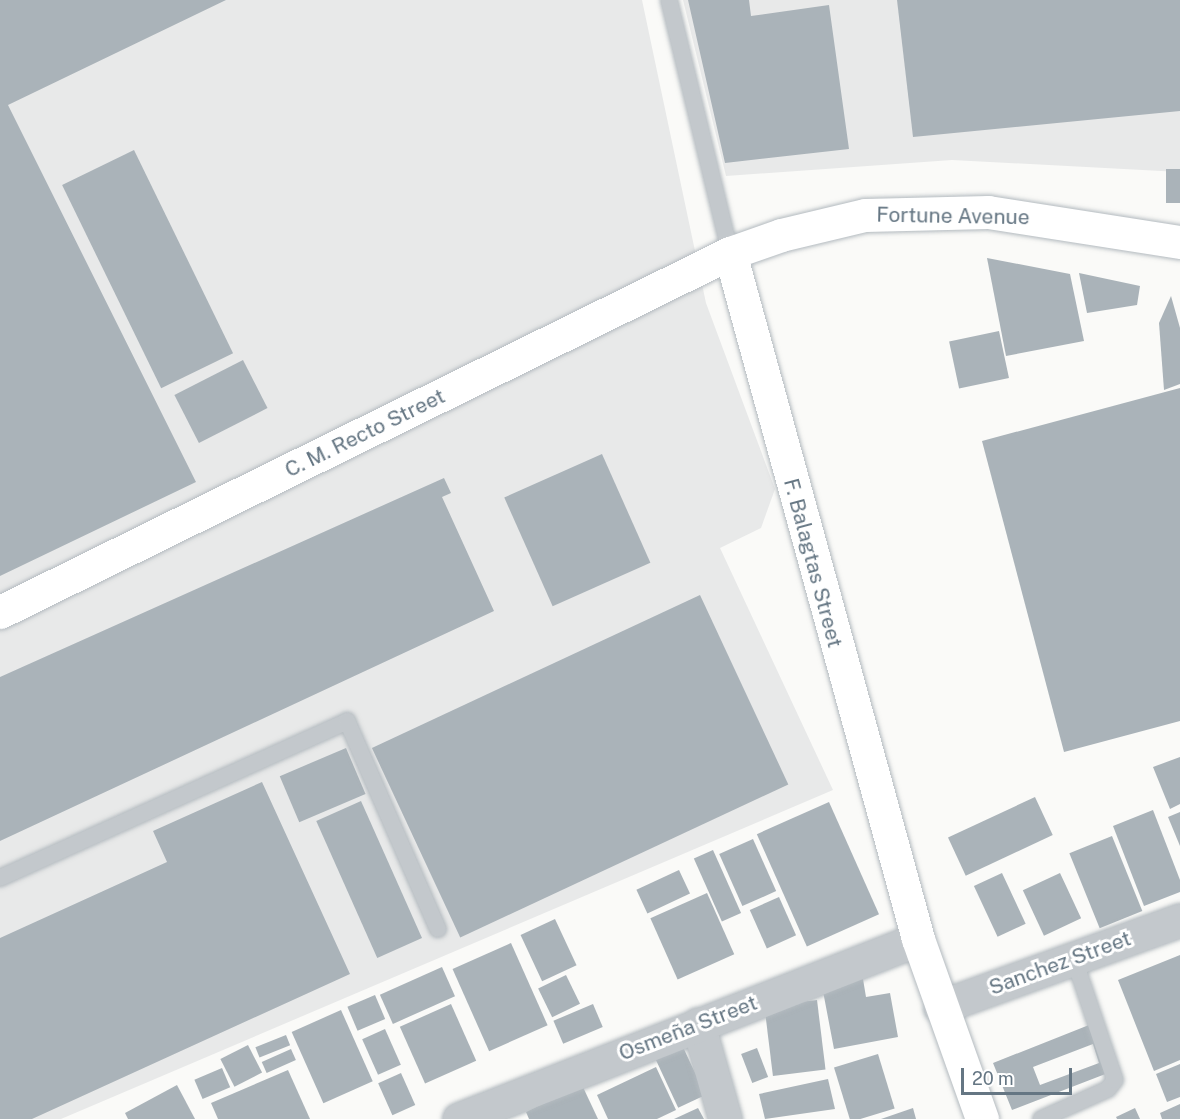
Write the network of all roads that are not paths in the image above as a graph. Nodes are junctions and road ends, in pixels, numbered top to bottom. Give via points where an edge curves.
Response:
1 (669, 0) edge
2 (1180, 242) edge
3 (730, 254) junction
4 (0, 612) edge
5 (0, 878) edge
6 (1180, 920) edge
7 (438, 929) dead end
8 (918, 939) junction
9 (1074, 958) junction
10 (940, 1007) junction
11 (698, 1024) junction
12 (459, 1119) edge
13 (725, 1119) edge
14 (982, 1119) edge
15 (1041, 1119) edge

1 - 3 lane, F. Balagtas Street
2 - 3 main road, Fortune Avenue via 1022,214 891,213 811,226
3 - 4 main road, C. M. Recto Street
3 - 8 main road, F. Balagtas Street
5 - 7 lane via 347,721
6 - 9 street, Sanchez Street
8 - 10 main road, F. Balagtas Street
8 - 11 street, Osmeña Street
9 - 10 street, Sanchez Street
9 - 15 lane via 1115,1080 1108,1089
10 - 14 main road, F. Balagtas Street
11 - 12 street, Osmeña Street
11 - 13 street

